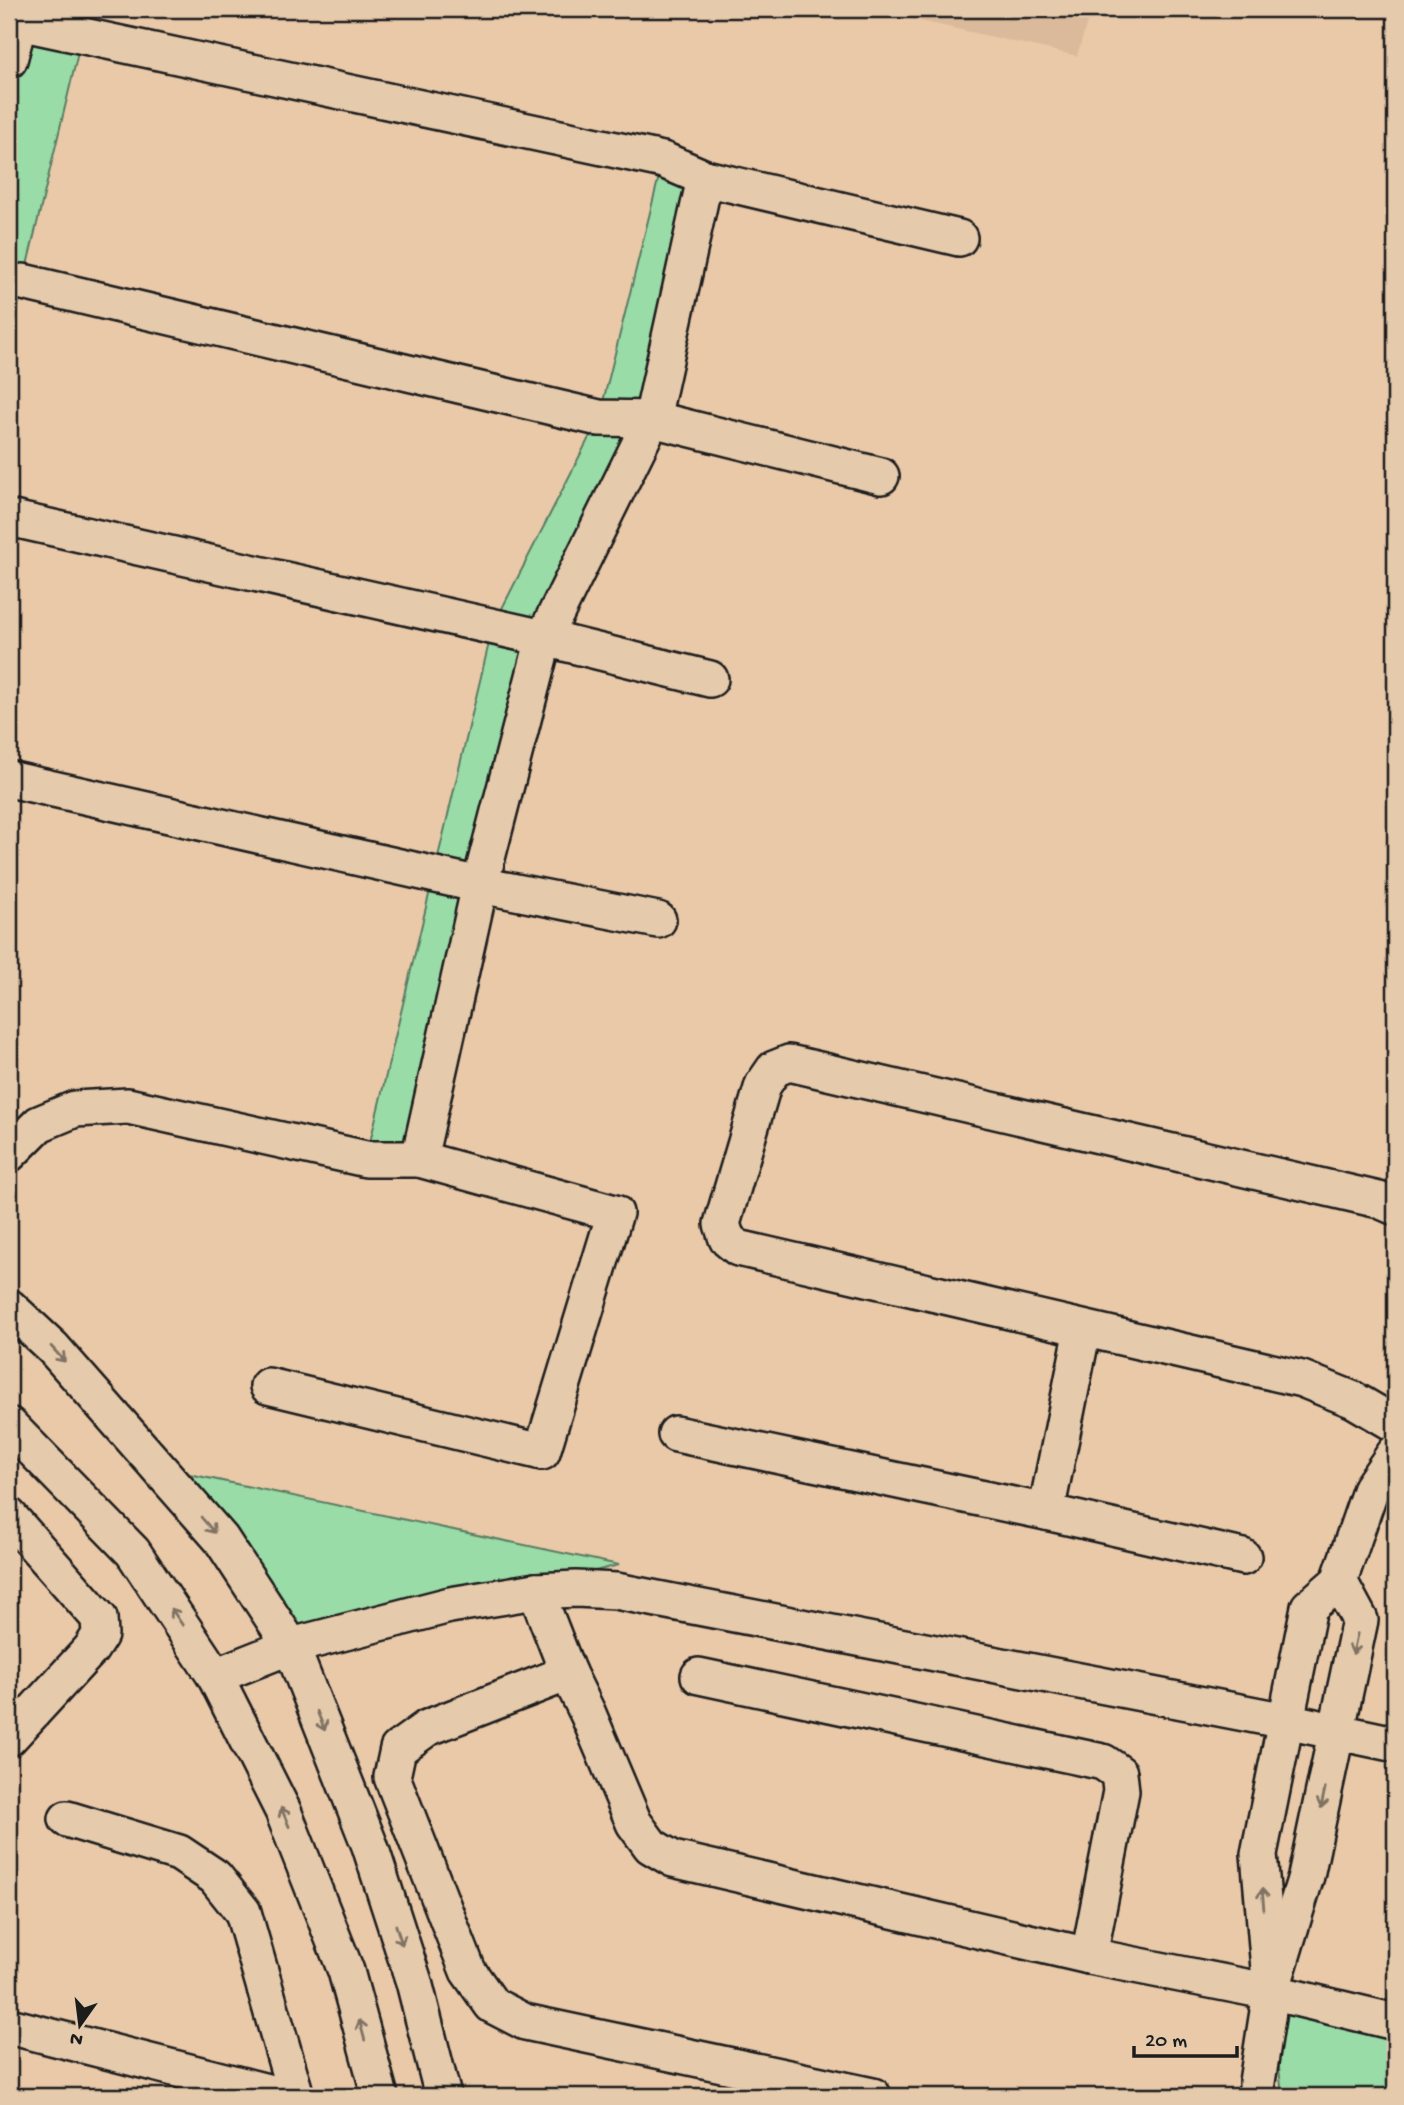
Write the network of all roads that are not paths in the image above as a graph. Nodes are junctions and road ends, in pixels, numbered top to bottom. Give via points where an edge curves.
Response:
1 (14, 21) edge
2 (9, 60) edge
3 (705, 178) junction
4 (959, 238) dead end
5 (23, 282) dead end
6 (652, 419) junction
7 (881, 476) dead end
8 (9, 517) edge
9 (544, 638) junction
10 (710, 679) dead end
11 (9, 779) edge
12 (480, 885) junction
13 (658, 920) dead end
14 (9, 1154) edge
15 (419, 1159) junction
16 (1395, 1207) edge
17 (9, 1307) edge
18 (1083, 1329) junction
19 (268, 1386) dead end
20 (1395, 1424) edge
21 (9, 1425) edge
22 (676, 1434) dead end
23 (1395, 1453) edge
24 (1046, 1512) junction
25 (9, 1516) edge
26 (1243, 1557) dead end
27 (1339, 1581) junction
28 (537, 1591) junction
29 (291, 1646) junction
30 (568, 1673) junction
31 (215, 1676) junction
32 (699, 1676) dead end
33 (1286, 1721) junction
34 (1337, 1732) junction
35 (9, 1738) edge
36 (1395, 1744) edge
37 (67, 1819) dead end
38 (1088, 1956) junction
39 (1270, 1992) junction
40 (1395, 2022) edge
41 (9, 2026) edge
42 (283, 2096) edge
43 (296, 2096) edge
44 (380, 2096) edge
45 (443, 2096) edge
46 (873, 2096) edge
47 (1257, 2096) edge

1 - 2 street
1 - 3 street via 663,160
3 - 4 street
3 - 6 street
5 - 6 street via 599,418
6 - 7 street
6 - 9 street
8 - 9 street
9 - 10 street
9 - 12 street
11 - 12 street
12 - 13 street
12 - 15 street
14 - 15 street via 39,1124 75,1109 128,1106 366,1158
15 - 19 street via 615,1213 542,1452
16 - 18 street via 789,1063 774,1069 763,1085 722,1224 727,1239 738,1248
17 -> 29 street via 53,1348 220,1539
18 - 20 street via 1302,1379 1354,1399
18 - 24 street
31 -> 21 street via 133,1552
22 - 24 street
23 - 27 street via 1371,1488
24 - 26 street
25 - 35 street via 99,1618 100,1635
27 - 33 street via 1309,1608
27 -> 34 street via 1360,1620
28 - 29 street via 450,1605
28 - 30 street
28 - 33 street via 616,1591
29 - 31 street
29 -> 45 street via 370,1846 414,1982
30 - 38 street via 634,1823 651,1846 673,1859
30 - 46 street via 427,1728 398,1749 392,1777 468,1971 492,2005 525,2022
44 -> 31 street via 346,1971 317,1897 283,1811
32 - 38 street via 1103,1762 1119,1773 1121,1791
33 - 34 street
39 -> 33 street via 1259,1854
34 - 36 street
34 -> 39 street via 1306,1876
37 - 43 street via 179,1853 215,1877 243,1912
38 - 39 street
39 - 40 street
39 - 47 street
41 - 42 street

